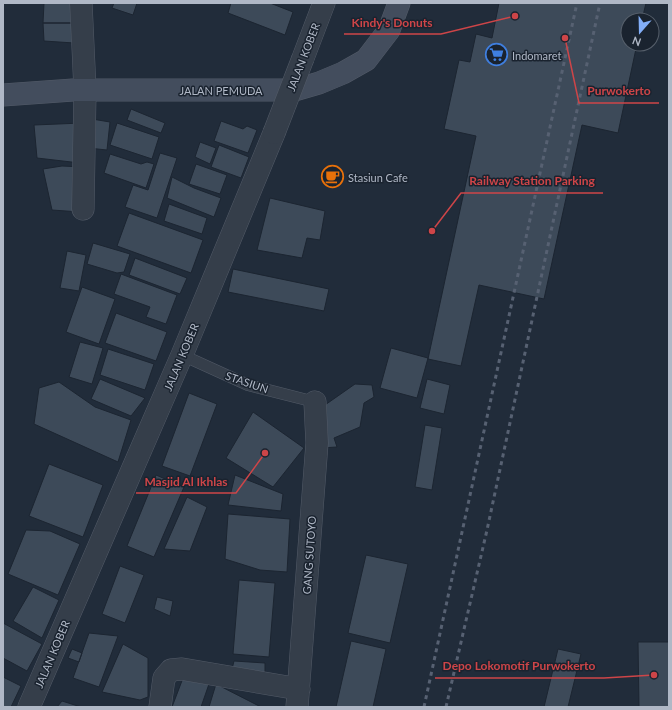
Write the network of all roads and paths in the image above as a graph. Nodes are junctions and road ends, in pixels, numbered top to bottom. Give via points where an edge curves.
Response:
1 (81, 3) edge
2 (324, 3) edge
3 (399, 3) edge
4 (79, 90) junction
5 (3, 95) edge
6 (83, 210) dead end
7 (182, 355) junction
8 (315, 402) joint
9 (298, 698) edge
10 (29, 707) edge
11 (160, 707) edge

1 - 4 street
2 - 7 street, JALAN KOBER, bridge via 274,133
3 - 4 main road, JALAN PEMUDA via 390,30 366,60 343,74 294,90
4 - 5 main road, JALAN PEMUDA
4 - 6 street
7 - 8 lane, STASIUN via 248,385
7 - 10 street, JALAN KOBER
8 - 9 street, GANG SUTOYO via 317,443
9 - 11 street via 182,669 171,670 164,678

